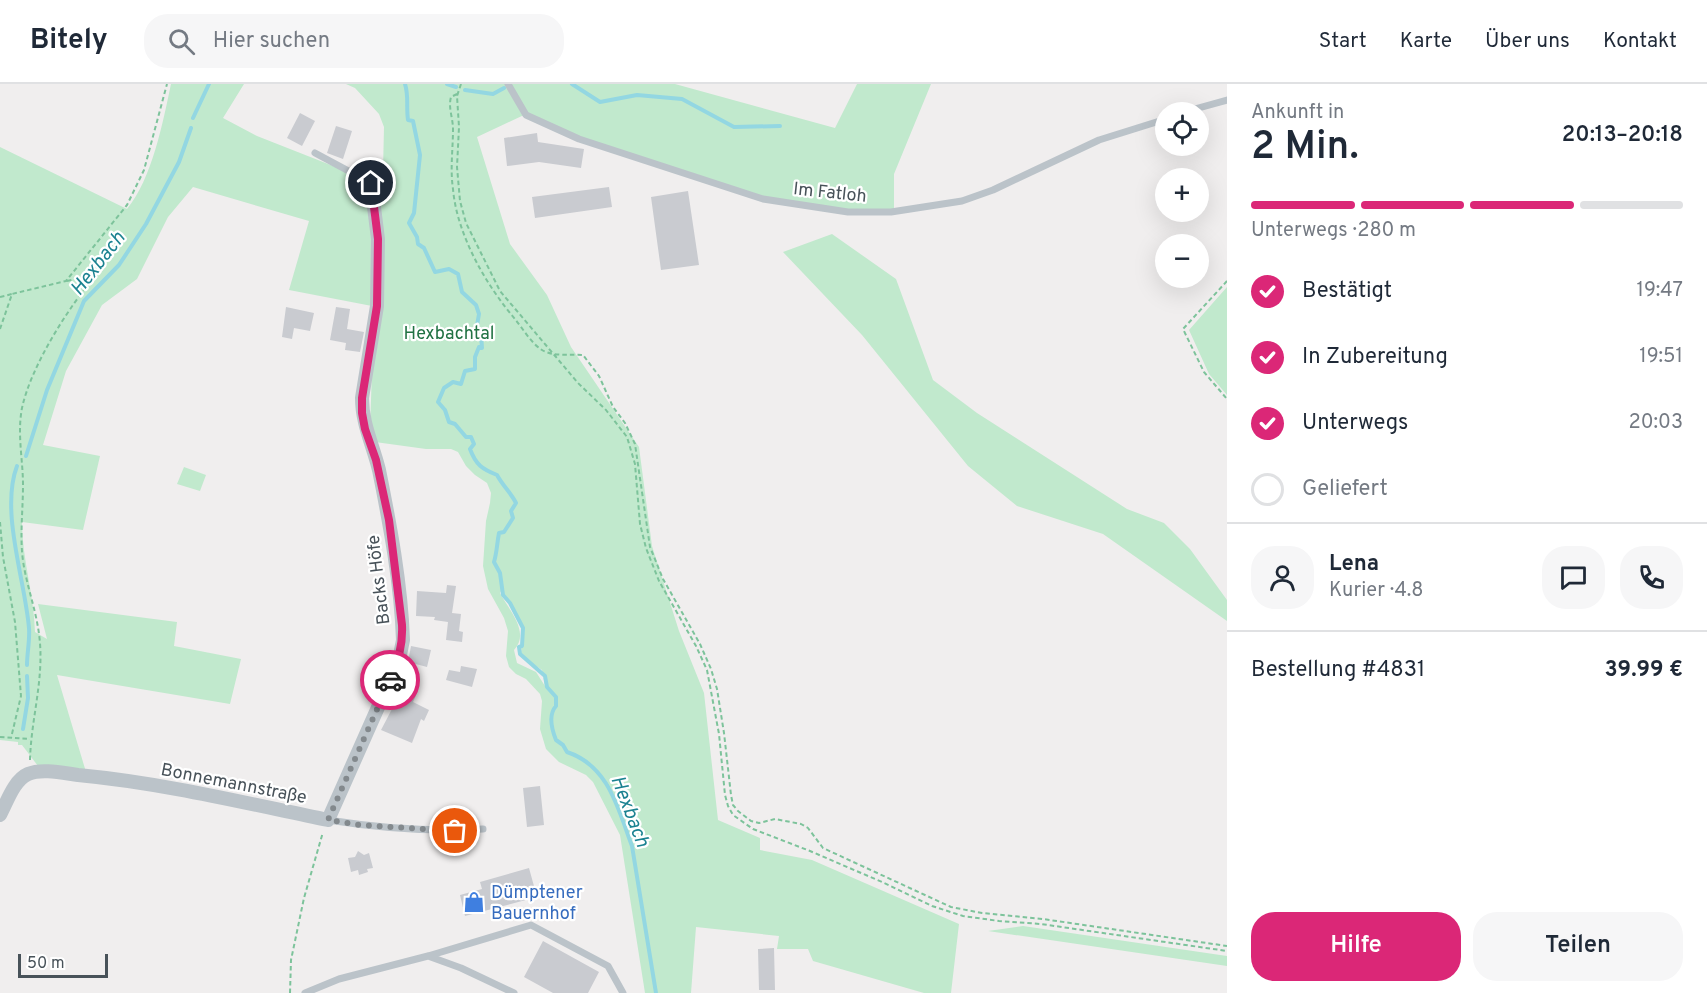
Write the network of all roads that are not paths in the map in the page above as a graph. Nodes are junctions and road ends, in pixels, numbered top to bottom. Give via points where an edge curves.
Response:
1 (508, 84) edge
2 (1227, 100) edge
3 (1209, 105) edge
4 (1155, 122) edge
5 (315, 153) dead end
6 (371, 183) joint
7 (0, 815) edge
8 (328, 820) junction
9 (483, 829) dead end
10 (428, 956) junction
11 (305, 993) edge
12 (514, 993) edge
13 (623, 993) edge

1 - 4 lane, Im Fatloh via 525,115 579,139 763,199 848,212 891,212 962,201 1099,140
2 - 3 lane
5 - 6 lane
6 - 8 street, Backs Höfe via 378,239 377,306 362,413 389,520 403,640 399,660
7 - 8 street, Bonnemannstraße via 16,784 29,773 44,771 200,793
8 - 9 lane, Bonnemannstraße via 455,831
10 - 11 lane via 339,979
10 - 12 lane
10 - 13 lane via 531,925 608,966

